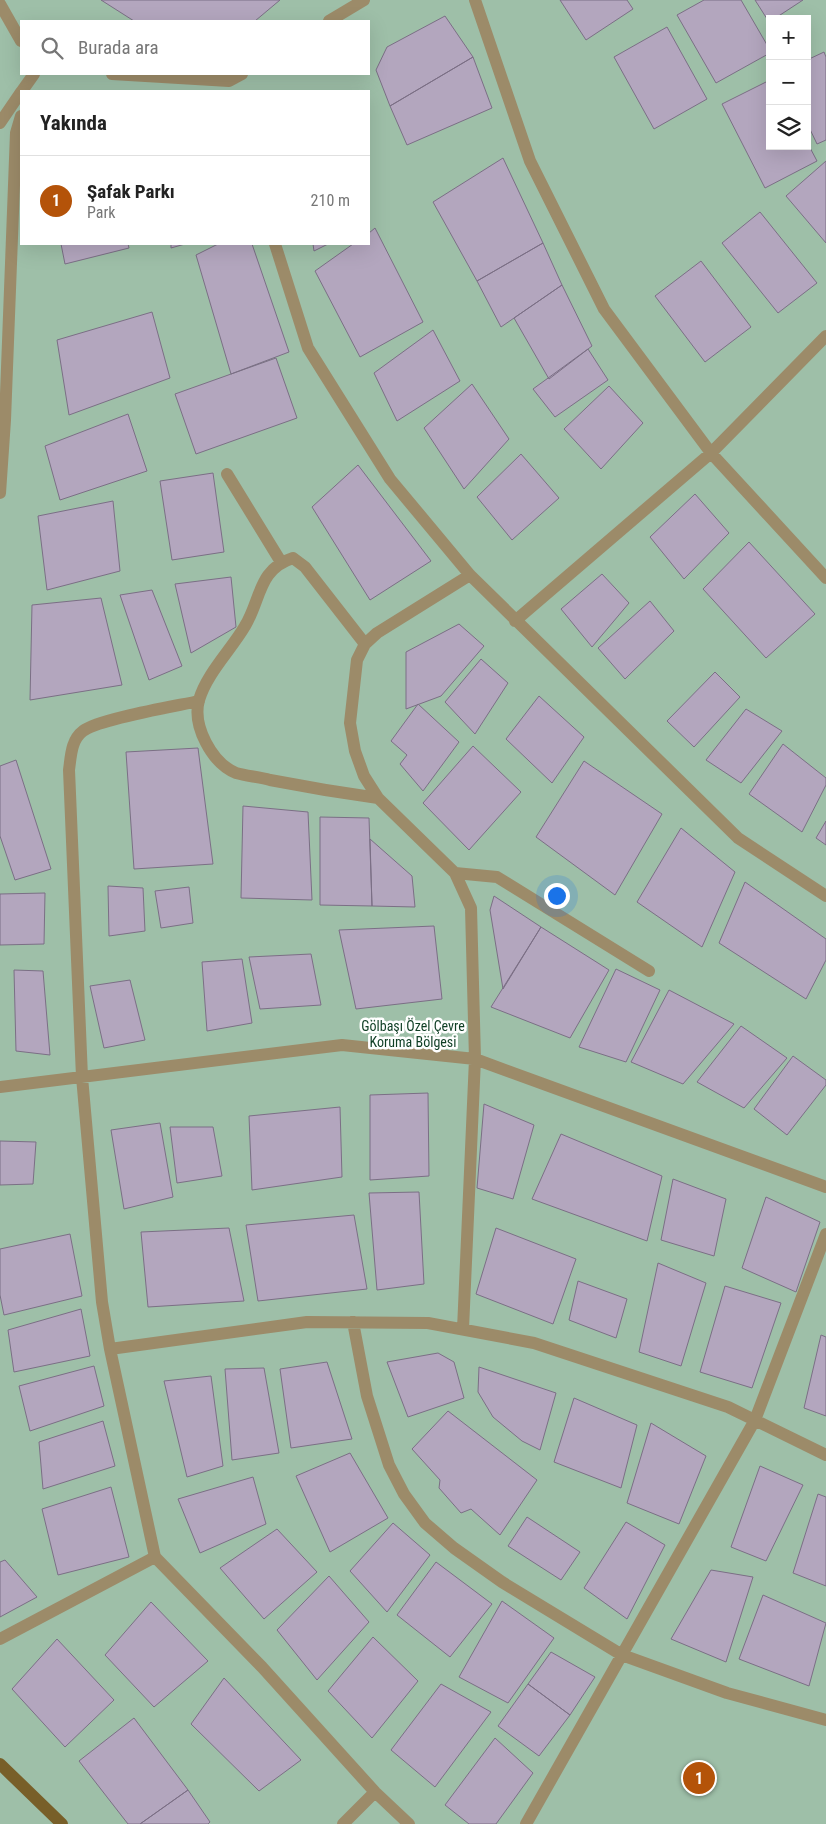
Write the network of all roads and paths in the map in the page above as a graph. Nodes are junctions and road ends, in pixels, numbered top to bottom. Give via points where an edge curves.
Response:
1 (364, 0) edge
2 (475, 0) edge
3 (0, 4) edge
4 (331, 20) edge
5 (20, 39) edge
6 (33, 75) edge
7 (34, 75) edge
8 (122, 75) edge
9 (241, 75) edge
10 (231, 86) edge
11 (22, 90) edge
12 (30, 90) edge
13 (20, 93) edge
14 (20, 119) edge
15 (0, 123) edge
16 (275, 245) edge
17 (826, 336) edge
18 (711, 453) junction
19 (227, 474) dead end
20 (0, 493) edge
21 (281, 562) junction
22 (470, 575) junction
23 (826, 578) edge
24 (515, 621) junction
25 (365, 644) junction
26 (199, 701) junction
27 (378, 798) junction
28 (456, 873) junction
29 (826, 896) edge
30 (650, 971) dead end
31 (475, 1059) junction
32 (82, 1077) junction
33 (0, 1087) edge
34 (826, 1187) edge
35 (826, 1234) edge
36 (353, 1322) junction
37 (463, 1329) junction
38 (110, 1349) junction
39 (755, 1420) junction
40 (826, 1455) edge
41 (155, 1557) junction
42 (0, 1639) edge
43 (622, 1655) junction
44 (826, 1720) edge
45 (0, 1764) edge
46 (375, 1792) junction
47 (62, 1824) edge
48 (342, 1824) edge
49 (409, 1824) edge
50 (526, 1824) edge

1 - 4 street
2 - 18 street via 530,161 604,310
3 - 5 street
6 - 11 street
7 - 12 street
8 - 10 street
9 - 10 street
13 - 15 street
14 - 20 street via 16,133
16 - 22 street via 308,348 390,479
17 - 18 street
18 - 23 street
18 - 24 street
19 - 21 street
21 - 25 street via 293,558 305,567
21 - 26 street via 269,573 247,623 212,674
22 - 24 street
22 - 25 street via 377,633
24 - 29 street via 738,838
25 - 27 street via 357,660 350,723 364,776
26 - 27 street via 199,730 206,745 235,772 313,789
26 - 32 street via 99,724 83,730 74,742 69,770
27 - 28 street
28 - 30 street via 497,877
28 - 31 street via 470,908
31 - 32 street via 342,1045
31 - 34 street
31 - 37 street
32 - 33 street
32 - 38 street via 102,1302
35 - 39 street
36 - 37 street via 428,1323
36 - 38 street via 307,1322
36 - 43 street via 367,1396 389,1466 425,1523 502,1582
37 - 39 street via 534,1342 728,1407
38 - 41 street
39 - 40 street
39 - 43 street
41 - 42 street
41 - 46 street via 262,1667
43 - 44 street via 727,1692
43 - 50 street
45 - 47 street
46 - 48 street
46 - 49 street

